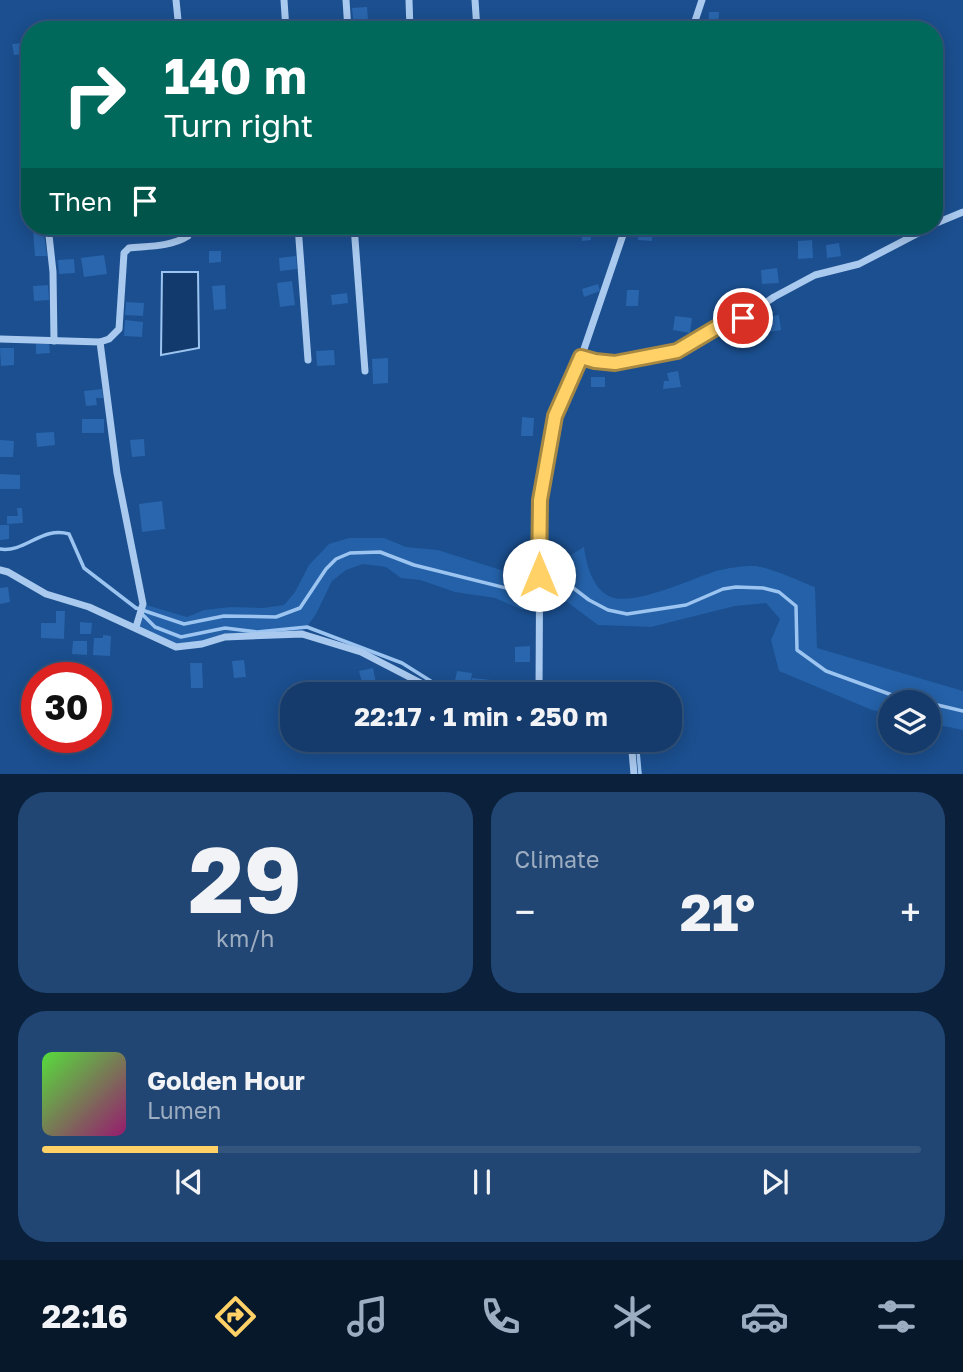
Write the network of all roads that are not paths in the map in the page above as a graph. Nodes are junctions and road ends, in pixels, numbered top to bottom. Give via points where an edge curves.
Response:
1 (176, 0) edge
2 (284, 0) edge
3 (346, 0) edge
4 (410, 0) edge
5 (475, 0) edge
6 (702, 0) edge
7 (178, 21) edge
8 (285, 21) edge
9 (347, 21) edge
10 (410, 21) edge
11 (476, 21) edge
12 (695, 21) edge
13 (963, 212) edge
14 (943, 221) edge
15 (49, 235) edge
16 (188, 235) edge
17 (299, 235) edge
18 (355, 235) edge
19 (623, 235) edge
20 (914, 235) edge
21 (0, 340) edge
22 (54, 341) junction
23 (100, 342) junction
24 (581, 357) junction
25 (308, 360) dead end
26 (365, 371) dead end
27 (0, 570) edge
28 (136, 627) junction
29 (419, 682) edge
30 (539, 682) edge
31 (632, 752) edge
32 (634, 774) edge

1 - 7 street
2 - 8 street
3 - 9 street
4 - 10 street
5 - 11 street
6 - 12 street
13 - 14 street
15 - 22 street
16 - 23 street via 171,244 129,248 124,253 119,330
17 - 25 street
18 - 26 street
19 - 24 street
20 - 24 street via 859,264 815,275 677,351 615,363
21 - 22 street
22 - 23 street
23 - 28 street via 117,473 143,604
24 - 30 street via 555,416 540,500
27 - 28 street via 47,594
28 - 29 street via 176,647 225,637 302,634 361,652
31 - 32 street

